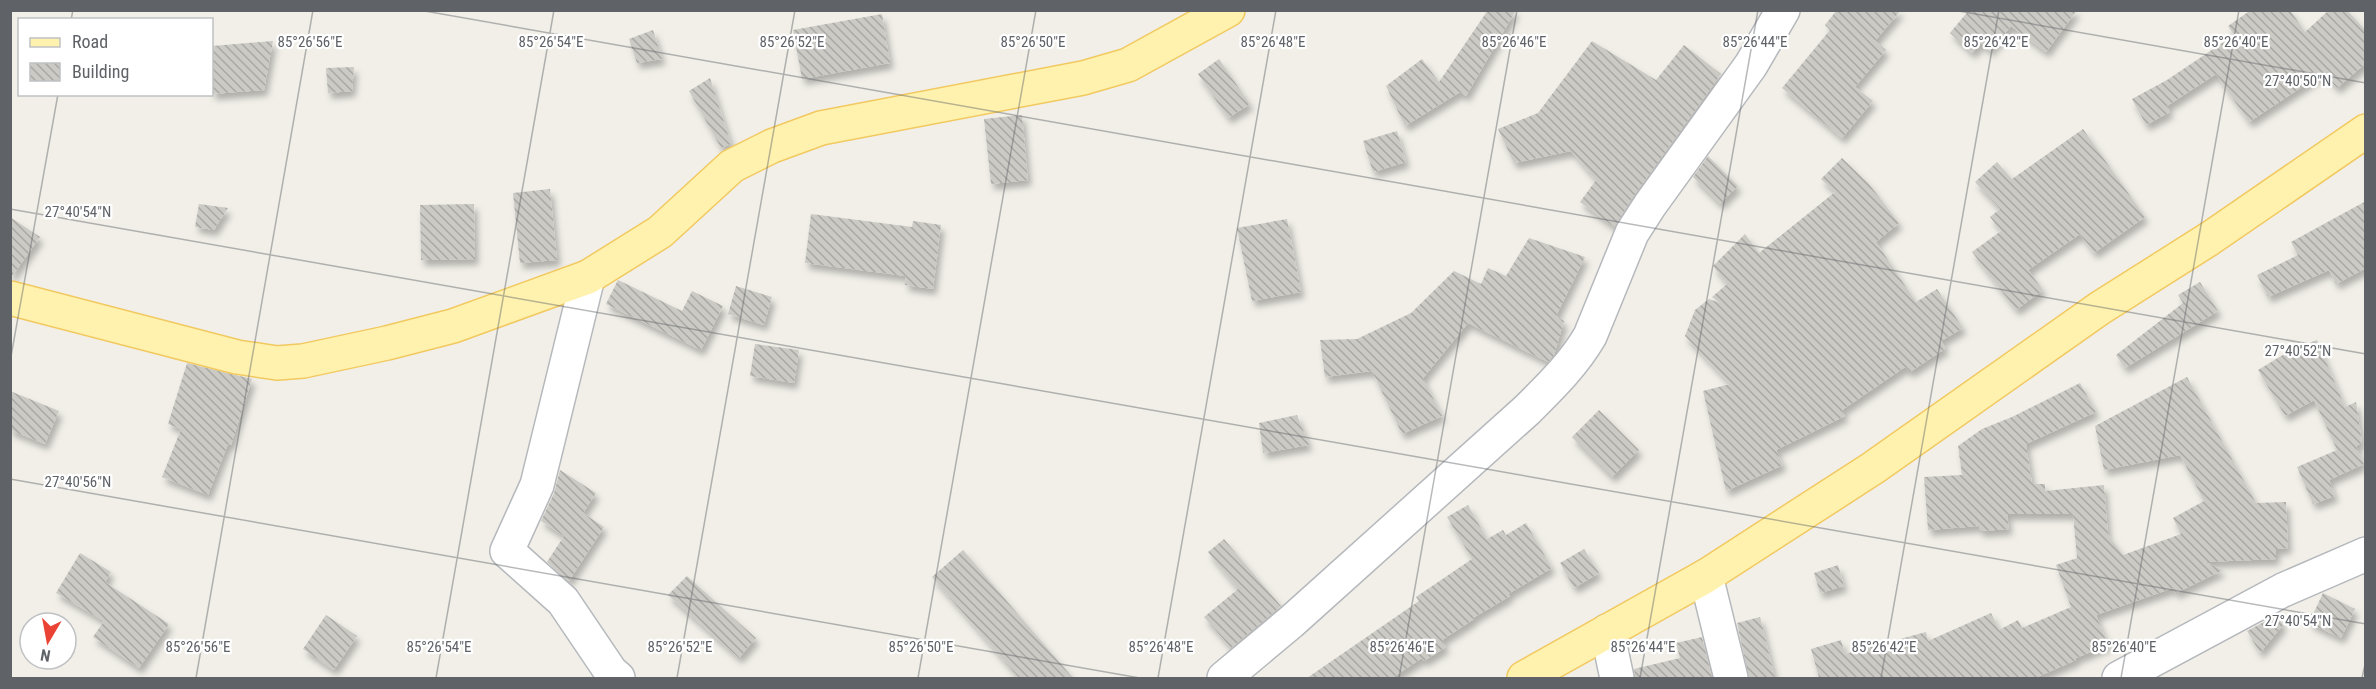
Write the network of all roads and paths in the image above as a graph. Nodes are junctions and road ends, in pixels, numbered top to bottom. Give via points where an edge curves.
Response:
1 (1228, 10) edge
2 (1783, 10) edge
3 (2366, 131) edge
4 (588, 277) junction
5 (10, 298) edge
6 (2366, 554) edge
7 (1706, 576) junction
8 (1607, 631) junction
9 (618, 678) edge
10 (1224, 678) edge
11 (1524, 678) edge
12 (1617, 678) edge
13 (1731, 678) edge
14 (2119, 678) edge

1 - 4 main road via 1128,65 1071,80 821,128 772,146 732,166 660,232
2 - 10 street via 1751,65 1632,232 1590,336 1563,375 1317,599
3 - 7 main road via 2100,308 1873,468
4 - 5 main road via 453,326 303,361 277,363 237,357
4 - 9 street via 537,485 507,551 563,601
6 - 14 street via 2283,590
7 - 8 main road
7 - 13 street
8 - 11 main road
8 - 12 street

